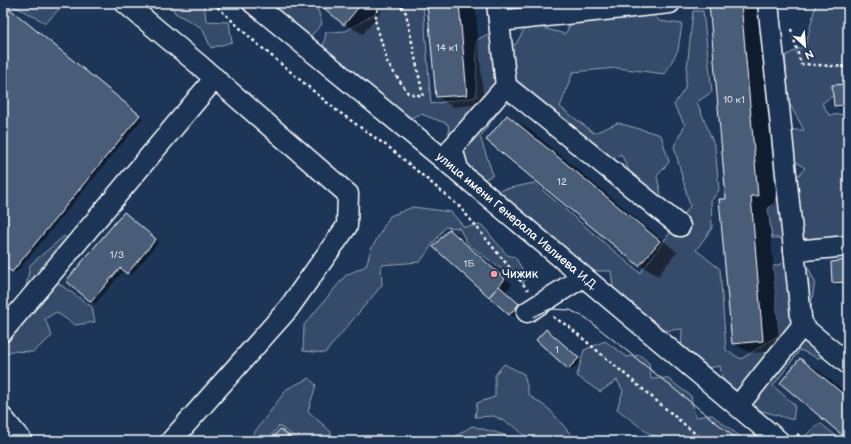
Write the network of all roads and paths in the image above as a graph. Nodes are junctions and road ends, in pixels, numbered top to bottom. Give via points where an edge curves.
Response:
1 (125, 3) edge
2 (212, 3) edge
3 (252, 3) edge
4 (379, 3) edge
5 (399, 3) edge
6 (670, 3) edge
7 (768, 6) edge
8 (498, 12) edge
9 (848, 68) edge
10 (215, 78) junction
11 (506, 86) junction
12 (459, 172) junction
13 (680, 226) dead end
14 (848, 246) edge
15 (794, 251) junction
16 (583, 277) junction
17 (533, 308) junction
18 (802, 326) junction
19 (3, 331) edge
20 (848, 364) edge
21 (738, 406) junction
22 (3, 418) edge
23 (22, 441) edge
24 (171, 441) edge
25 (704, 441) edge
26 (780, 441) edge

1 - 10 street
2 - 17 path via 336,110 391,149 460,207
3 - 12 street, улица имени Генерала Ивлиева И.Д.
4 - 5 path via 375,20 388,64 408,93 423,96 406,13
6 - 8 street
7 - 9 path via 789,22 801,64
7 - 15 street
8 - 11 street
10 - 19 street
10 - 24 street via 348,194 347,226 288,309
11 - 12 street via 452,148
11 - 13 street
12 - 16 street, улица имени Генерала Ивлиева И.Д.
14 - 15 street
15 - 18 street
16 - 17 street
16 - 21 street, улица имени Генерала Ивлиева И.Д.
17 - 25 path via 546,311 568,326
18 - 20 street
18 - 21 street
21 - 26 street, улица имени Генерала Ивлиева И.Д.
22 - 23 street

